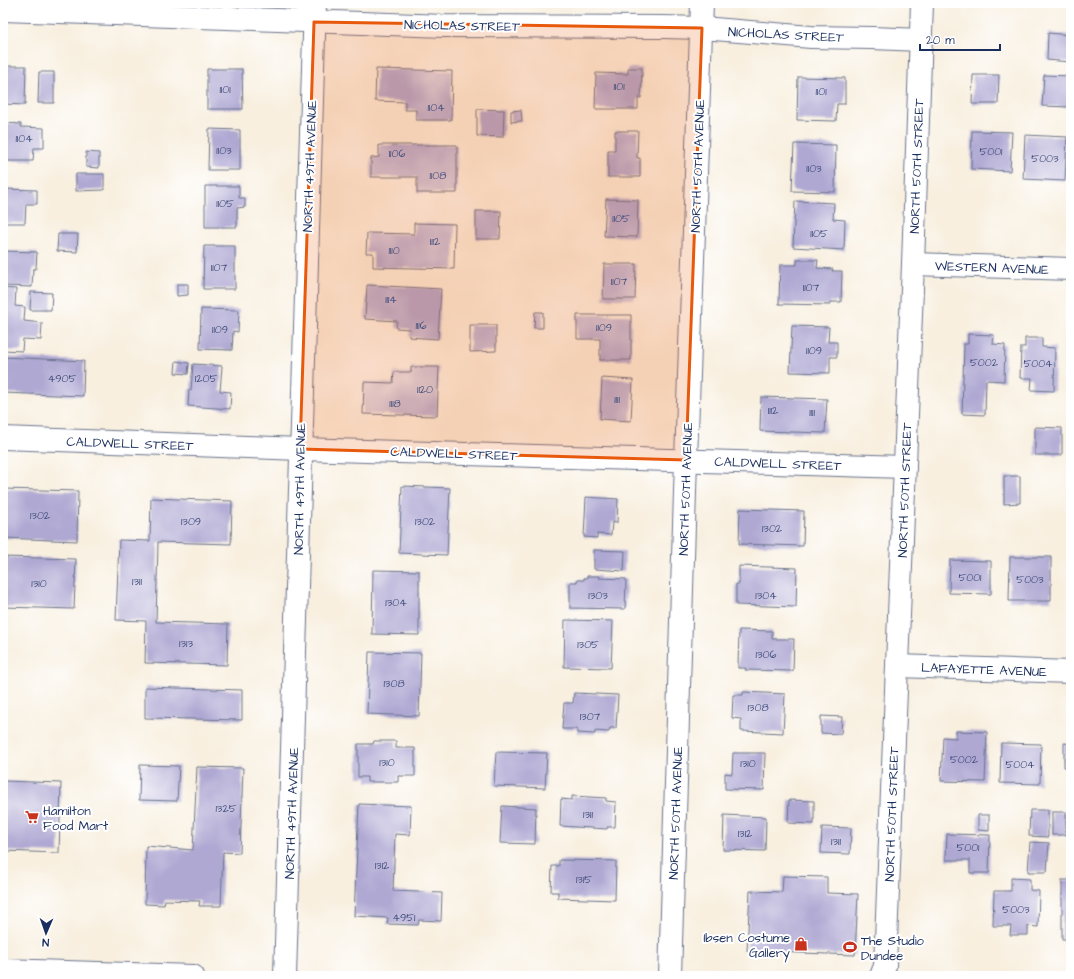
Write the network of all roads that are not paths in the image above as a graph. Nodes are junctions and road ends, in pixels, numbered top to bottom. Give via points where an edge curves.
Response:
1 (702, 3) edge
2 (922, 3) edge
3 (3, 10) edge
4 (314, 12) edge
5 (702, 28) junction
6 (921, 40) junction
7 (913, 264) junction
8 (1071, 269) edge
9 (3, 438) edge
10 (300, 449) junction
11 (686, 460) junction
12 (905, 467) junction
13 (897, 666) junction
14 (1071, 672) edge
15 (3, 970) edge
16 (192, 976) edge
17 (285, 976) edge
18 (670, 976) edge
19 (882, 976) edge

1 - 5 street, NORTH 50TH AVENUE
2 - 6 street, NORTH 50TH STREET
3 - 4 street, NICHOLAS STREET
4 - 5 street, NICHOLAS STREET via 445,26
4 - 10 street, NORTH 49TH AVENUE
5 - 6 street, NICHOLAS STREET via 812,38
5 - 11 street, NORTH 50TH AVENUE
6 - 7 street, NORTH 50TH STREET
7 - 8 street, WESTERN AVENUE
7 - 12 street, NORTH 50TH STREET
9 - 10 street, CALDWELL STREET
10 - 11 street, CALDWELL STREET
10 - 17 street, NORTH 49TH AVENUE
11 - 12 street, CALDWELL STREET
11 - 18 street, NORTH 50TH AVENUE
12 - 13 street, NORTH 50TH STREET
13 - 14 street, LAFAYETTE AVENUE
13 - 19 street, NORTH 50TH STREET via 885,966
15 - 16 street

